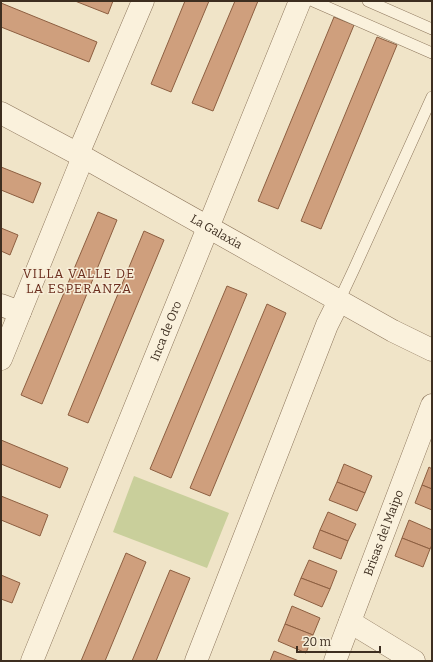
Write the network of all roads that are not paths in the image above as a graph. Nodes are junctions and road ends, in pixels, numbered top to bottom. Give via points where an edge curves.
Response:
1 (143, 1) edge
2 (300, 1) edge
3 (313, 1) edge
4 (368, 1) edge
5 (432, 29) edge
6 (432, 53) edge
7 (432, 96) edge
8 (1, 113) edge
9 (81, 156) junction
10 (208, 227) junction
11 (339, 301) junction
12 (10, 309) edge
13 (432, 350) edge
14 (1, 359) edge
15 (432, 405) edge
16 (350, 622) junction
17 (32, 661) edge
18 (196, 661) edge
19 (335, 661) edge
20 (414, 661) edge

1 - 9 street
2 - 10 street, Inca de Oro
3 - 6 lane
4 - 5 lane
7 - 11 lane
8 - 9 street, La Galaxia
9 - 10 street, La Galaxia
9 - 12 street
10 - 11 street, La Galaxia
10 - 17 street, Inca de Oro
11 - 13 street, La Galaxia
11 - 18 street via 324,332
12 - 14 street
15 - 16 street, Brisas del Maipo
16 - 19 street, Brisas del Maipo
16 - 20 street

